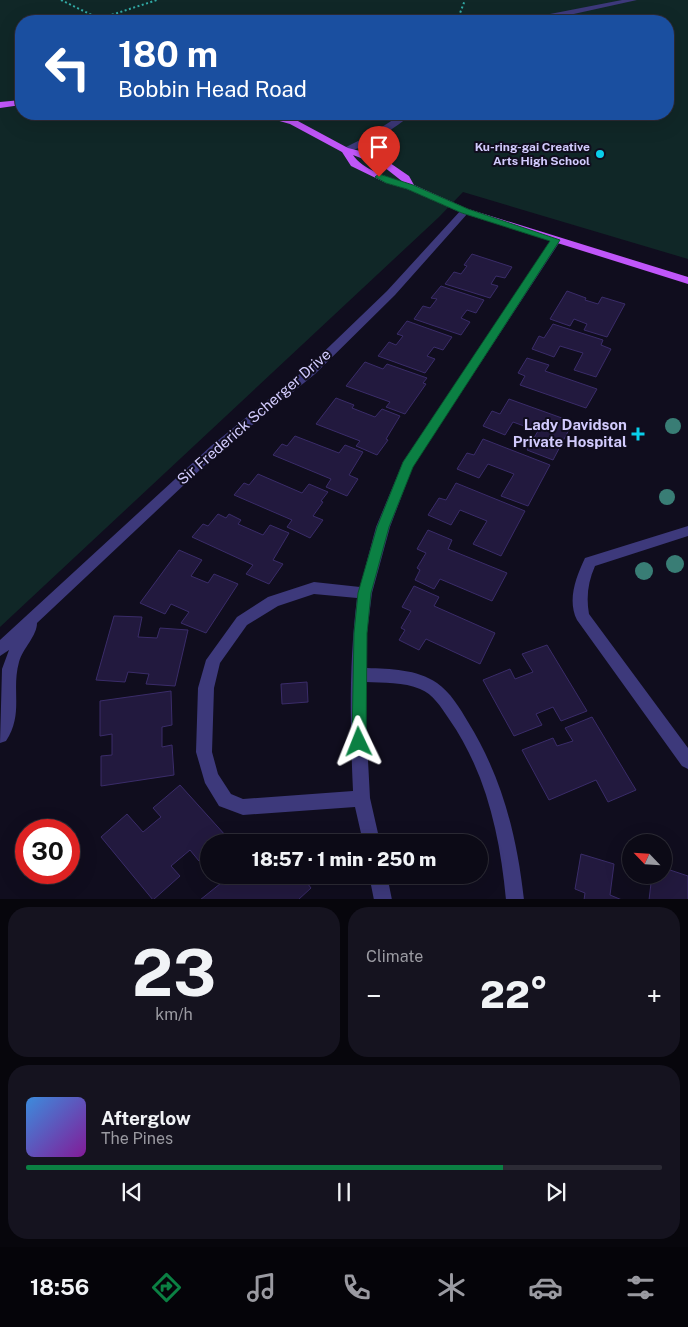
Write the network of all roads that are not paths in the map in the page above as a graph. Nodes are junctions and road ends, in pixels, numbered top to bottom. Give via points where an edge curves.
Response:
1 (633, 0) edge
2 (555, 15) edge
3 (15, 104) edge
4 (0, 105) edge
5 (286, 120) edge
6 (398, 120) edge
7 (345, 150) junction
8 (465, 211) junction
9 (556, 240) junction
10 (688, 281) edge
11 (688, 531) edge
12 (365, 593) junction
13 (35, 617) junction
14 (0, 649) edge
15 (360, 675) junction
16 (0, 736) edge
17 (688, 761) edge
18 (362, 798) junction
19 (369, 834) edge
20 (380, 884) edge
21 (383, 899) edge
22 (515, 899) edge

1 - 2 street
3 - 4 main road
5 - 7 main road
6 - 7 street
7 - 8 main road via 354,164 389,182 410,187
8 - 9 main road
8 - 13 street, Sir Frederick Scherger Drive via 391,292 310,371 214,449
9 - 10 main road
9 - 12 street via 407,466 383,527
11 - 17 street via 590,562 581,578 579,598 582,616
12 - 15 street via 360,633
12 - 18 street via 314,588 273,601 242,621 213,660 206,688 204,752 210,778 225,800 244,808
13 - 14 street, Sir Frederick Scherger Drive
13 - 16 street, Sir Frederick Scherger Drive via 12,661 10,708
15 - 18 street via 358,723
15 - 22 street via 400,676 430,686 447,704 481,760 496,796 511,855
18 - 19 street
20 - 21 street

